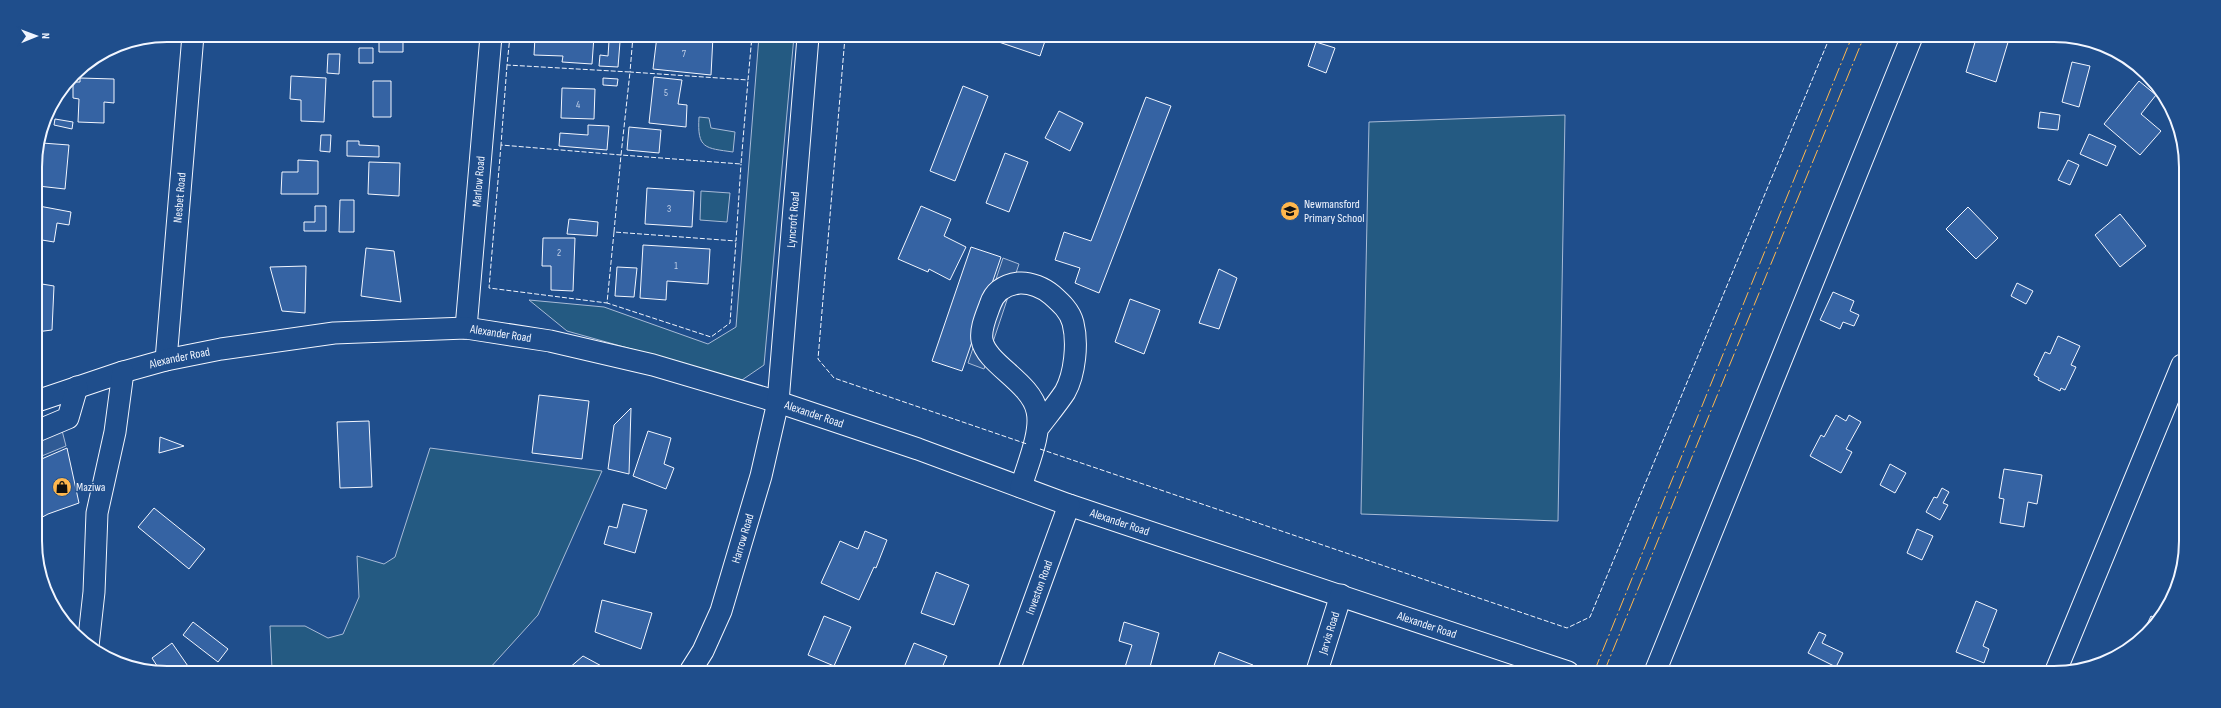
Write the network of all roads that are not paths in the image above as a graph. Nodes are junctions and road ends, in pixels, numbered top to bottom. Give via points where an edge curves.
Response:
1 (192, 42) edge
2 (490, 42) edge
3 (808, 42) edge
4 (1910, 42) edge
5 (466, 328) junction
6 (166, 360) junction
7 (122, 372) junction
8 (2179, 372) edge
9 (77, 388) junction
10 (42, 399) edge
11 (778, 402) junction
12 (1038, 428) junction
13 (42, 429) edge
14 (1021, 487) junction
15 (1069, 505) junction
16 (1341, 595) junction
17 (89, 638) edge
18 (694, 666) edge
19 (1010, 666) edge
20 (1319, 666) edge
21 (1550, 666) edge
22 (1657, 666) edge
23 (2058, 666) edge

1 - 6 street, Nesbet Road
2 - 5 street, Marlow Road
3 - 11 street, Lyncroft Road
4 - 22 street
5 - 6 street, Alexander Road via 334,333 221,349
5 - 11 street, Alexander Road via 550,341 653,365
6 - 7 street, Alexander Road
7 - 9 street, Alexander Road
7 - 17 street via 115,432 97,513 94,592
8 - 23 street
9 - 10 street, Alexander Road
9 - 13 street via 68,418
11 - 14 street, Alexander Road
11 - 18 street, Harrow Road via 761,476 721,611
12 - 12 street via 1038,410 1026,390 990,355 982,341 983,328 994,295 1001,289 1019,283 1044,288 1065,307 1074,323 1075,347 1066,391
12 - 14 street
14 - 15 street, Alexander Road
15 - 16 street, Alexander Road
15 - 19 street, Investon Road
16 - 20 street, Jarvis Road
16 - 21 street, Alexander Road

